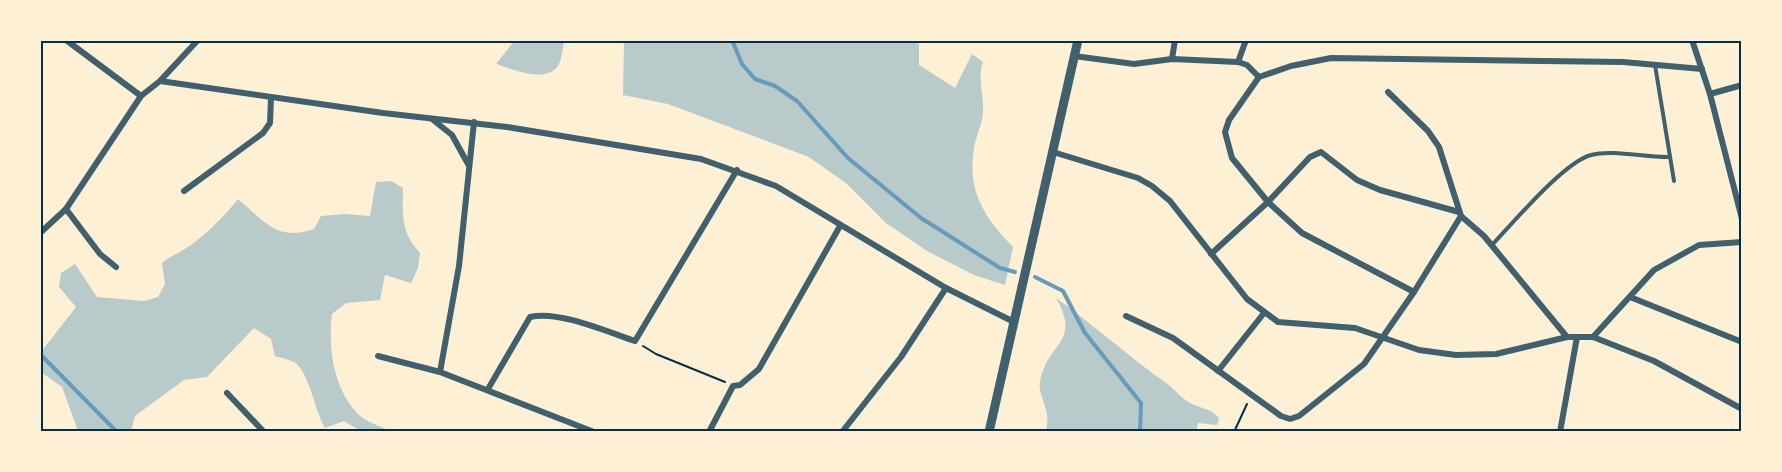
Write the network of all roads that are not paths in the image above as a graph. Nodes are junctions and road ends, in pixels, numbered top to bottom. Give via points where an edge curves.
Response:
1 (66, 40) edge
2 (198, 40) edge
3 (1175, 40) edge
4 (1246, 40) edge
5 (1692, 40) edge
6 (1075, 41) edge
7 (1074, 56) junction
8 (1172, 59) junction
9 (1238, 62) junction
10 (1655, 65) junction
11 (1702, 69) junction
12 (1259, 77) junction
13 (159, 81) junction
14 (1742, 85) edge
15 (1388, 92) dead end
16 (1710, 94) junction
17 (141, 96) junction
18 (271, 98) junction
19 (432, 118) junction
20 (456, 121) junction
21 (474, 122) junction
22 (452, 135) junction
23 (1053, 152) junction
24 (1670, 157) junction
25 (469, 164) junction
26 (736, 170) junction
27 (1674, 181) dead end
28 (184, 191) dead end
29 (1268, 202) junction
30 (66, 209) junction
31 (1460, 214) junction
32 (1742, 219) edge
33 (840, 226) junction
34 (40, 233) edge
35 (1742, 242) edge
36 (1492, 245) junction
37 (1211, 254) junction
38 (116, 267) dead end
39 (946, 288) junction
40 (1414, 292) junction
41 (1630, 297) junction
42 (1264, 313) junction
43 (1126, 316) dead end
44 (1014, 322) junction
45 (1384, 336) junction
46 (1567, 337) junction
47 (1577, 337) junction
48 (1593, 337) junction
49 (1742, 342) edge
50 (378, 356) dead end
51 (1218, 371) junction
52 (440, 372) junction
53 (488, 389) junction
54 (227, 393) dead end
55 (1742, 409) edge
56 (264, 432) edge
57 (594, 432) edge
58 (709, 432) edge
59 (842, 432) edge
60 (989, 432) edge
61 (1560, 432) edge

1 - 17 street
2 - 13 street
3 - 8 street
4 - 9 street
5 - 11 street
6 - 7 street
7 - 8 street via 1134,64
7 - 23 street
8 - 9 street
9 - 12 street
10 - 11 street
10 - 12 street via 1331,58
10 - 24 lane
11 - 16 street
12 - 29 street via 1225,132 1232,158
13 - 17 street
13 - 18 street
14 - 16 street
15 - 31 street via 1422,124 1439,147
16 - 32 street
17 - 30 street
18 - 19 street
18 - 28 street via 270,123 263,133
19 - 20 street
19 - 22 street
20 - 21 street
20 - 22 street
21 - 25 street
21 - 26 street via 701,159
22 - 25 street
23 - 37 street via 1138,178 1152,186 1170,201
23 - 44 street
24 - 27 lane
24 - 36 lane via 1603,154 1582,158 1560,175
25 - 52 street via 459,266
26 - 33 street via 776,186
26 - 53 street via 635,341 568,320 530,317
29 - 31 street via 1320,152 1357,180
29 - 37 street
29 - 40 street via 1302,233
30 - 34 street
30 - 38 street via 100,254
31 - 36 street
31 - 40 street
33 - 39 street
33 - 58 street via 759,369 740,386 733,386
35 - 41 street via 1699,245 1654,270
36 - 46 street
37 - 42 street via 1247,299
39 - 44 street
39 - 59 street via 901,357
40 - 45 street
41 - 48 street
41 - 49 street
42 - 45 street via 1278,322 1326,324
42 - 51 street
43 - 51 street via 1173,338
44 - 60 street
45 - 46 street via 1419,350 1456,355 1496,354
45 - 51 street via 1364,364 1290,419
46 - 47 street
47 - 48 street
47 - 61 street
48 - 55 street via 1654,361
50 - 52 street
52 - 53 street
53 - 57 street
54 - 56 street

